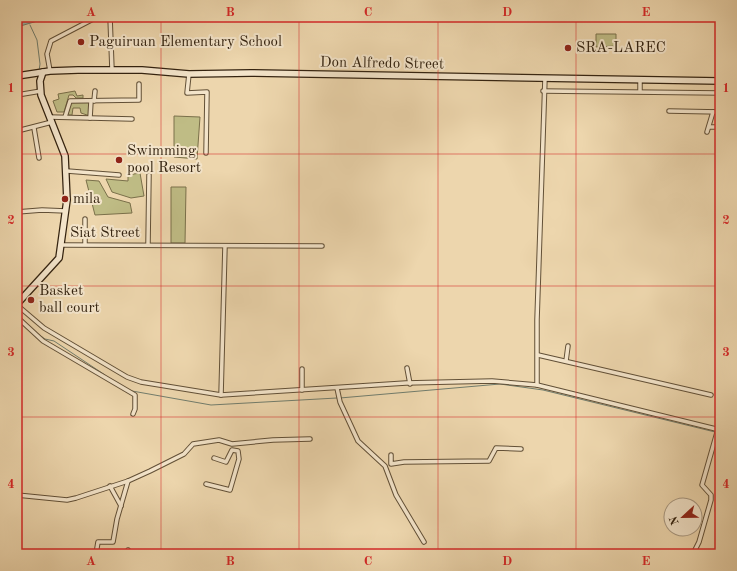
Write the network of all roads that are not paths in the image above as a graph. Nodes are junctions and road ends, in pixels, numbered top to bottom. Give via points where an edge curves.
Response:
1 (97, 17) edge
2 (110, 17) edge
3 (112, 70) junction
4 (50, 71) junction
5 (43, 72) junction
6 (189, 74) junction
7 (17, 76) edge
8 (545, 78) junction
9 (640, 80) junction
10 (720, 81) edge
11 (139, 84) dead end
12 (41, 91) junction
13 (95, 91) dead end
14 (543, 91) junction
15 (640, 91) junction
16 (720, 93) edge
17 (17, 95) edge
18 (93, 101) junction
19 (670, 111) dead end
20 (713, 112) junction
21 (720, 112) edge
22 (65, 117) junction
23 (90, 118) junction
24 (132, 119) dead end
25 (50, 120) junction
26 (710, 127) junction
27 (720, 127) edge
28 (34, 128) junction
29 (17, 132) edge
30 (708, 132) dead end
31 (206, 153) dead end
32 (39, 158) dead end
33 (67, 171) junction
34 (119, 175) dead end
35 (149, 175) dead end
36 (66, 211) junction
37 (17, 212) edge
38 (85, 219) dead end
39 (62, 244) junction
40 (85, 244) junction
41 (148, 244) junction
42 (225, 246) junction
43 (322, 246) dead end
44 (17, 304) edge
45 (17, 317) edge
46 (568, 346) dead end
47 (538, 355) junction
48 (566, 361) junction
49 (408, 368) dead end
50 (302, 369) dead end
51 (410, 384) junction
52 (538, 385) junction
53 (337, 389) junction
54 (302, 390) junction
55 (221, 394) junction
56 (710, 395) dead end
57 (133, 414) dead end
58 (718, 431) edge
59 (310, 439) dead end
60 (521, 449) dead end
61 (391, 455) dead end
62 (214, 458) dead end
63 (128, 481) junction
64 (206, 484) dead end
65 (110, 486) junction
66 (17, 495) edge
67 (121, 506) junction
68 (424, 542) dead end
69 (96, 554) edge
70 (693, 554) edge

1 - 4 street via 51,41 47,54
2 - 3 street
3 - 4 street, Don Alfredo Street
3 - 6 street, Don Alfredo Street
4 - 5 street, Don Alfredo Street
5 - 7 street, Don Alfredo Street
5 - 12 street via 40,81
6 - 8 street, Don Alfredo Street
6 - 31 street via 187,93 207,92
8 - 9 street, Don Alfredo Street
8 - 14 street
9 - 10 street, Don Alfredo Street
9 - 15 street
11 - 18 street via 139,100
12 - 17 street
12 - 25 street
13 - 18 street
14 - 15 street
14 - 47 street
15 - 16 street
18 - 22 street via 70,101
18 - 23 street
19 - 20 street
20 - 21 street
20 - 26 street
22 - 23 street
22 - 25 street
23 - 24 street
25 - 28 street
25 - 33 street via 65,156
26 - 27 street
26 - 30 street
28 - 29 street
28 - 32 street
33 - 34 street
33 - 36 street
35 - 41 street
36 - 37 street
36 - 39 street
38 - 40 street
39 - 40 street, Siat Street
39 - 44 street via 59,258
40 - 41 street, Siat Street
41 - 42 street, Siat Street
42 - 43 street, Siat Street
42 - 55 street
44 - 55 street via 44,328 127,378
45 - 57 street via 43,341 135,394
46 - 48 street
47 - 48 street
47 - 52 street
48 - 56 street
49 - 51 street
50 - 54 street
51 - 52 street via 492,381
51 - 53 street
52 - 58 street
53 - 54 street
53 - 68 street via 358,441 384,466 396,495
54 - 55 street
58 - 70 street via 702,485 711,495 711,500
59 - 63 street via 232,444 219,440 193,444 184,454
60 - 61 street via 496,448 489,461 391,464
62 - 64 street via 226,462 232,450 238,451 239,459 230,490
63 - 65 street
63 - 67 street
65 - 66 street via 67,500
65 - 67 street
67 - 69 street via 113,542 98,542

